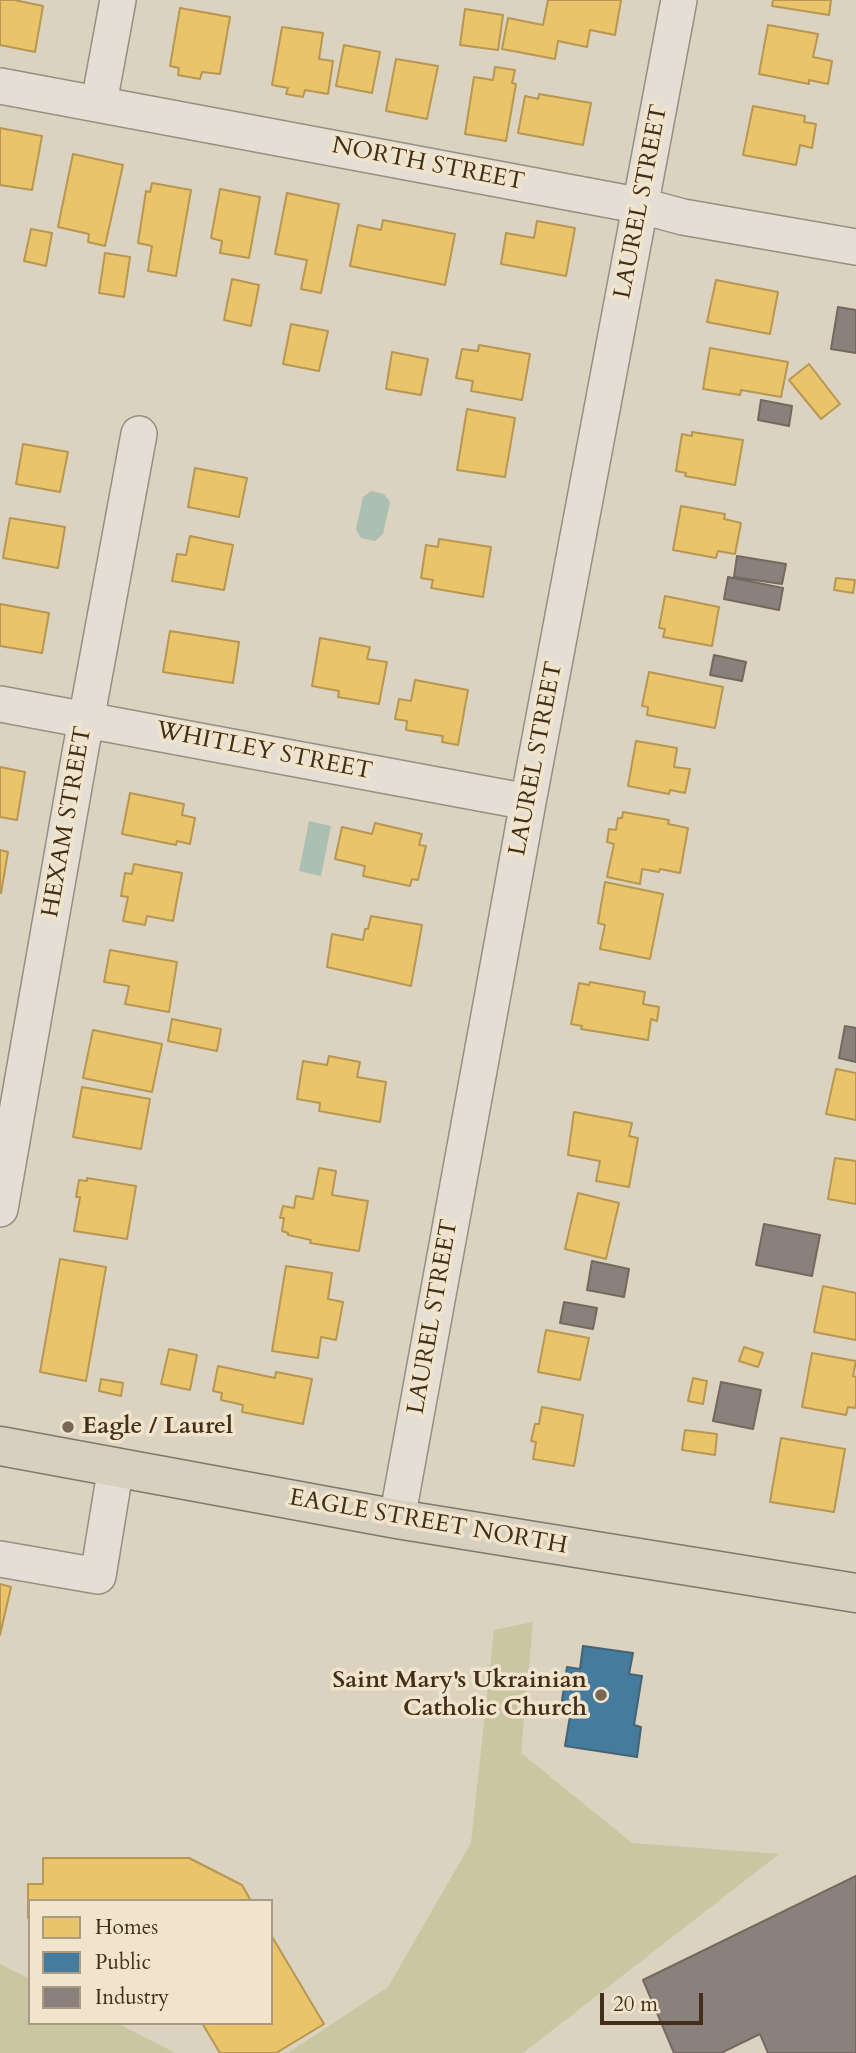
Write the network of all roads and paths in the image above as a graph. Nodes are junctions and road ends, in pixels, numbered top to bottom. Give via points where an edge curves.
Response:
1 (118, 0) edge
2 (680, 0) edge
3 (0, 86) edge
4 (99, 103) junction
5 (642, 206) junction
6 (856, 247) edge
7 (139, 434) dead end
8 (0, 704) edge
9 (86, 719) junction
10 (528, 802) junction
11 (1, 1198) edge
12 (0, 1446) edge
13 (116, 1466) junction
14 (397, 1519) junction
15 (0, 1559) edge
16 (856, 1593) edge

1 - 4 street
2 - 5 street, LAUREL STREET
3 - 4 street, NORTH STREET
4 - 5 street, NORTH STREET
5 - 6 street, NORTH STREET
5 - 10 street, LAUREL STREET
7 - 9 street, HEXAM STREET
8 - 9 street, WHITLEY STREET
9 - 10 street, WHITLEY STREET
9 - 11 street, HEXAM STREET
10 - 14 street, LAUREL STREET
12 - 13 main road, EAGLE STREET NORTH
13 - 14 main road, EAGLE STREET NORTH
13 - 15 street via 98,1576
14 - 16 main road, EAGLE STREET NORTH

